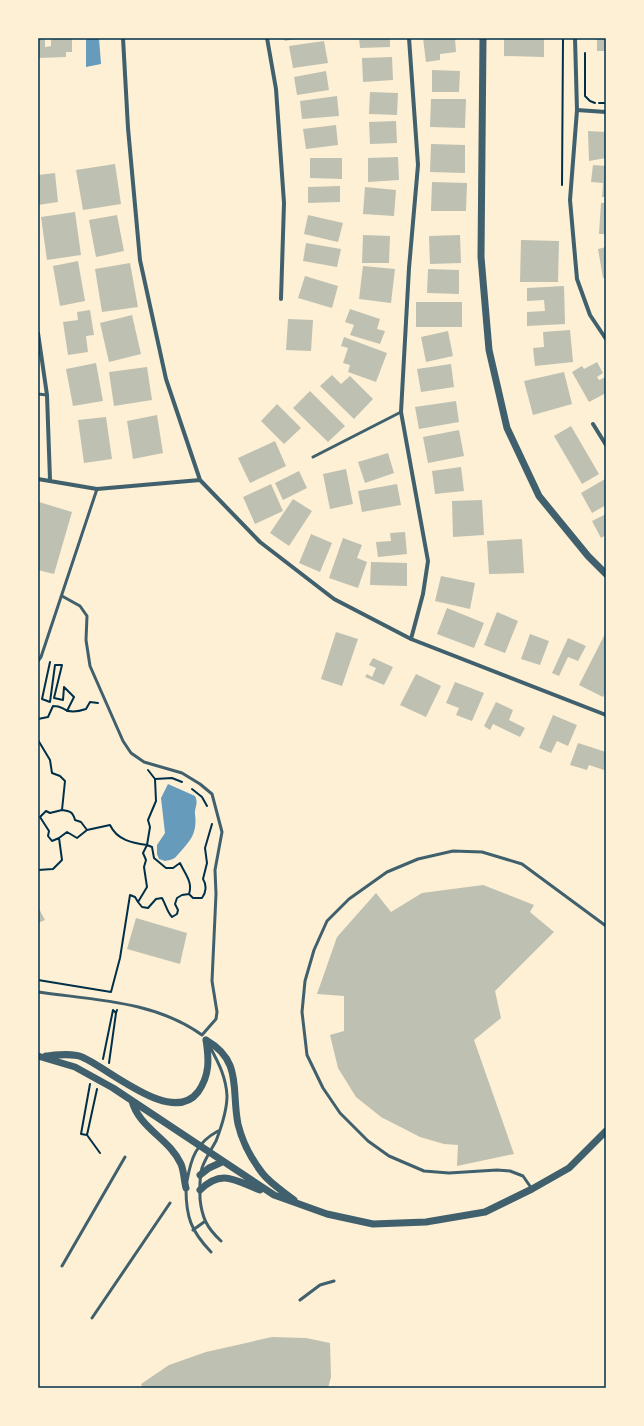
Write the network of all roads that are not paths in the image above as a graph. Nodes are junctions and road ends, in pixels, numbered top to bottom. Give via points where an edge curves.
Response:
1 (123, 38) edge
2 (267, 38) edge
3 (409, 38) edge
4 (483, 38) edge
5 (575, 38) edge
6 (577, 110) junction
7 (606, 112) edge
8 (280, 299) dead end
9 (38, 333) edge
10 (606, 339) edge
11 (38, 394) edge
12 (47, 395) junction
13 (401, 412) junction
14 (593, 424) dead end
15 (606, 445) edge
16 (313, 457) dead end
17 (38, 479) edge
18 (50, 480) junction
19 (200, 480) junction
20 (96, 489) junction
21 (606, 574) edge
22 (62, 596) junction
23 (411, 639) junction
24 (38, 661) edge
25 (606, 715) edge
26 (606, 926) edge
27 (38, 992) edge
28 (204, 1037) junction
29 (39, 1056) edge
30 (132, 1101) junction
31 (218, 1131) junction
32 (606, 1131) edge
33 (200, 1147) junction
34 (209, 1153) junction
35 (125, 1157) dead end
36 (222, 1162) junction
37 (200, 1175) junction
38 (186, 1188) junction
39 (532, 1189) junction
40 (200, 1190) junction
41 (274, 1195) junction
42 (296, 1202) junction
43 (170, 1203) dead end
44 (204, 1222) junction
45 (193, 1230) junction
46 (221, 1241) dead end
47 (211, 1252) dead end
48 (62, 1266) dead end
49 (334, 1281) dead end
50 (300, 1300) dead end
51 (92, 1318) dead end

1 - 19 street via 140,260 166,379
2 - 8 street via 276,89 284,203
3 - 13 street via 418,165
4 - 21 street via 481,257 490,350 507,428 539,496
5 - 6 street
6 - 7 street
6 - 10 street via 570,200 577,279 590,314
9 - 12 street
11 - 12 lane
12 - 18 street
13 - 16 lane
13 - 23 street via 428,561 423,594
14 - 15 street
17 - 18 street
18 - 20 street
19 - 20 street
19 - 23 street via 260,542 334,599
20 - 22 lane
22 - 24 lane via 42,657
22 - 28 lane via 80,606 87,616 86,640 90,666 123,741 131,753 144,762 182,773 212,794 222,832 215,870 212,981 217,1012 216,1019
23 - 25 street
26 - 39 lane via 522,864 482,852 453,851 418,860 387,872 349,899 327,921 314,950 305,981 302,1012 306,1055 331,1101 368,1141 389,1156 424,1171 510,1171 523,1176
27 - 28 lane via 149,1008 187,1025
28 - 29 street via 208,1071 204,1084 195,1095 182,1103 158,1101 81,1056
28 - 31 lane via 222,1069 226,1082 225,1115
28 - 42 street via 224,1054 231,1067 234,1075 238,1124 251,1155 264,1174
29 - 30 street via 60,1061
30 - 33 street
30 - 38 street via 135,1112 166,1143 180,1164
31 - 33 lane via 207,1137
31 - 34 lane via 217,1139
32 - 39 street via 568,1168
33 - 34 street
33 - 38 lane via 190,1163
34 - 36 street
34 - 37 lane
35 - 48 lane
36 - 37 street
36 - 41 street
37 - 40 lane
38 - 45 lane via 186,1207
39 - 42 street via 485,1212 426,1222 373,1224 327,1214
40 - 41 street via 211,1180 226,1176
40 - 44 lane
41 - 42 street
43 - 51 lane
44 - 45 lane
44 - 46 lane
45 - 47 lane
49 - 50 lane via 320,1285

